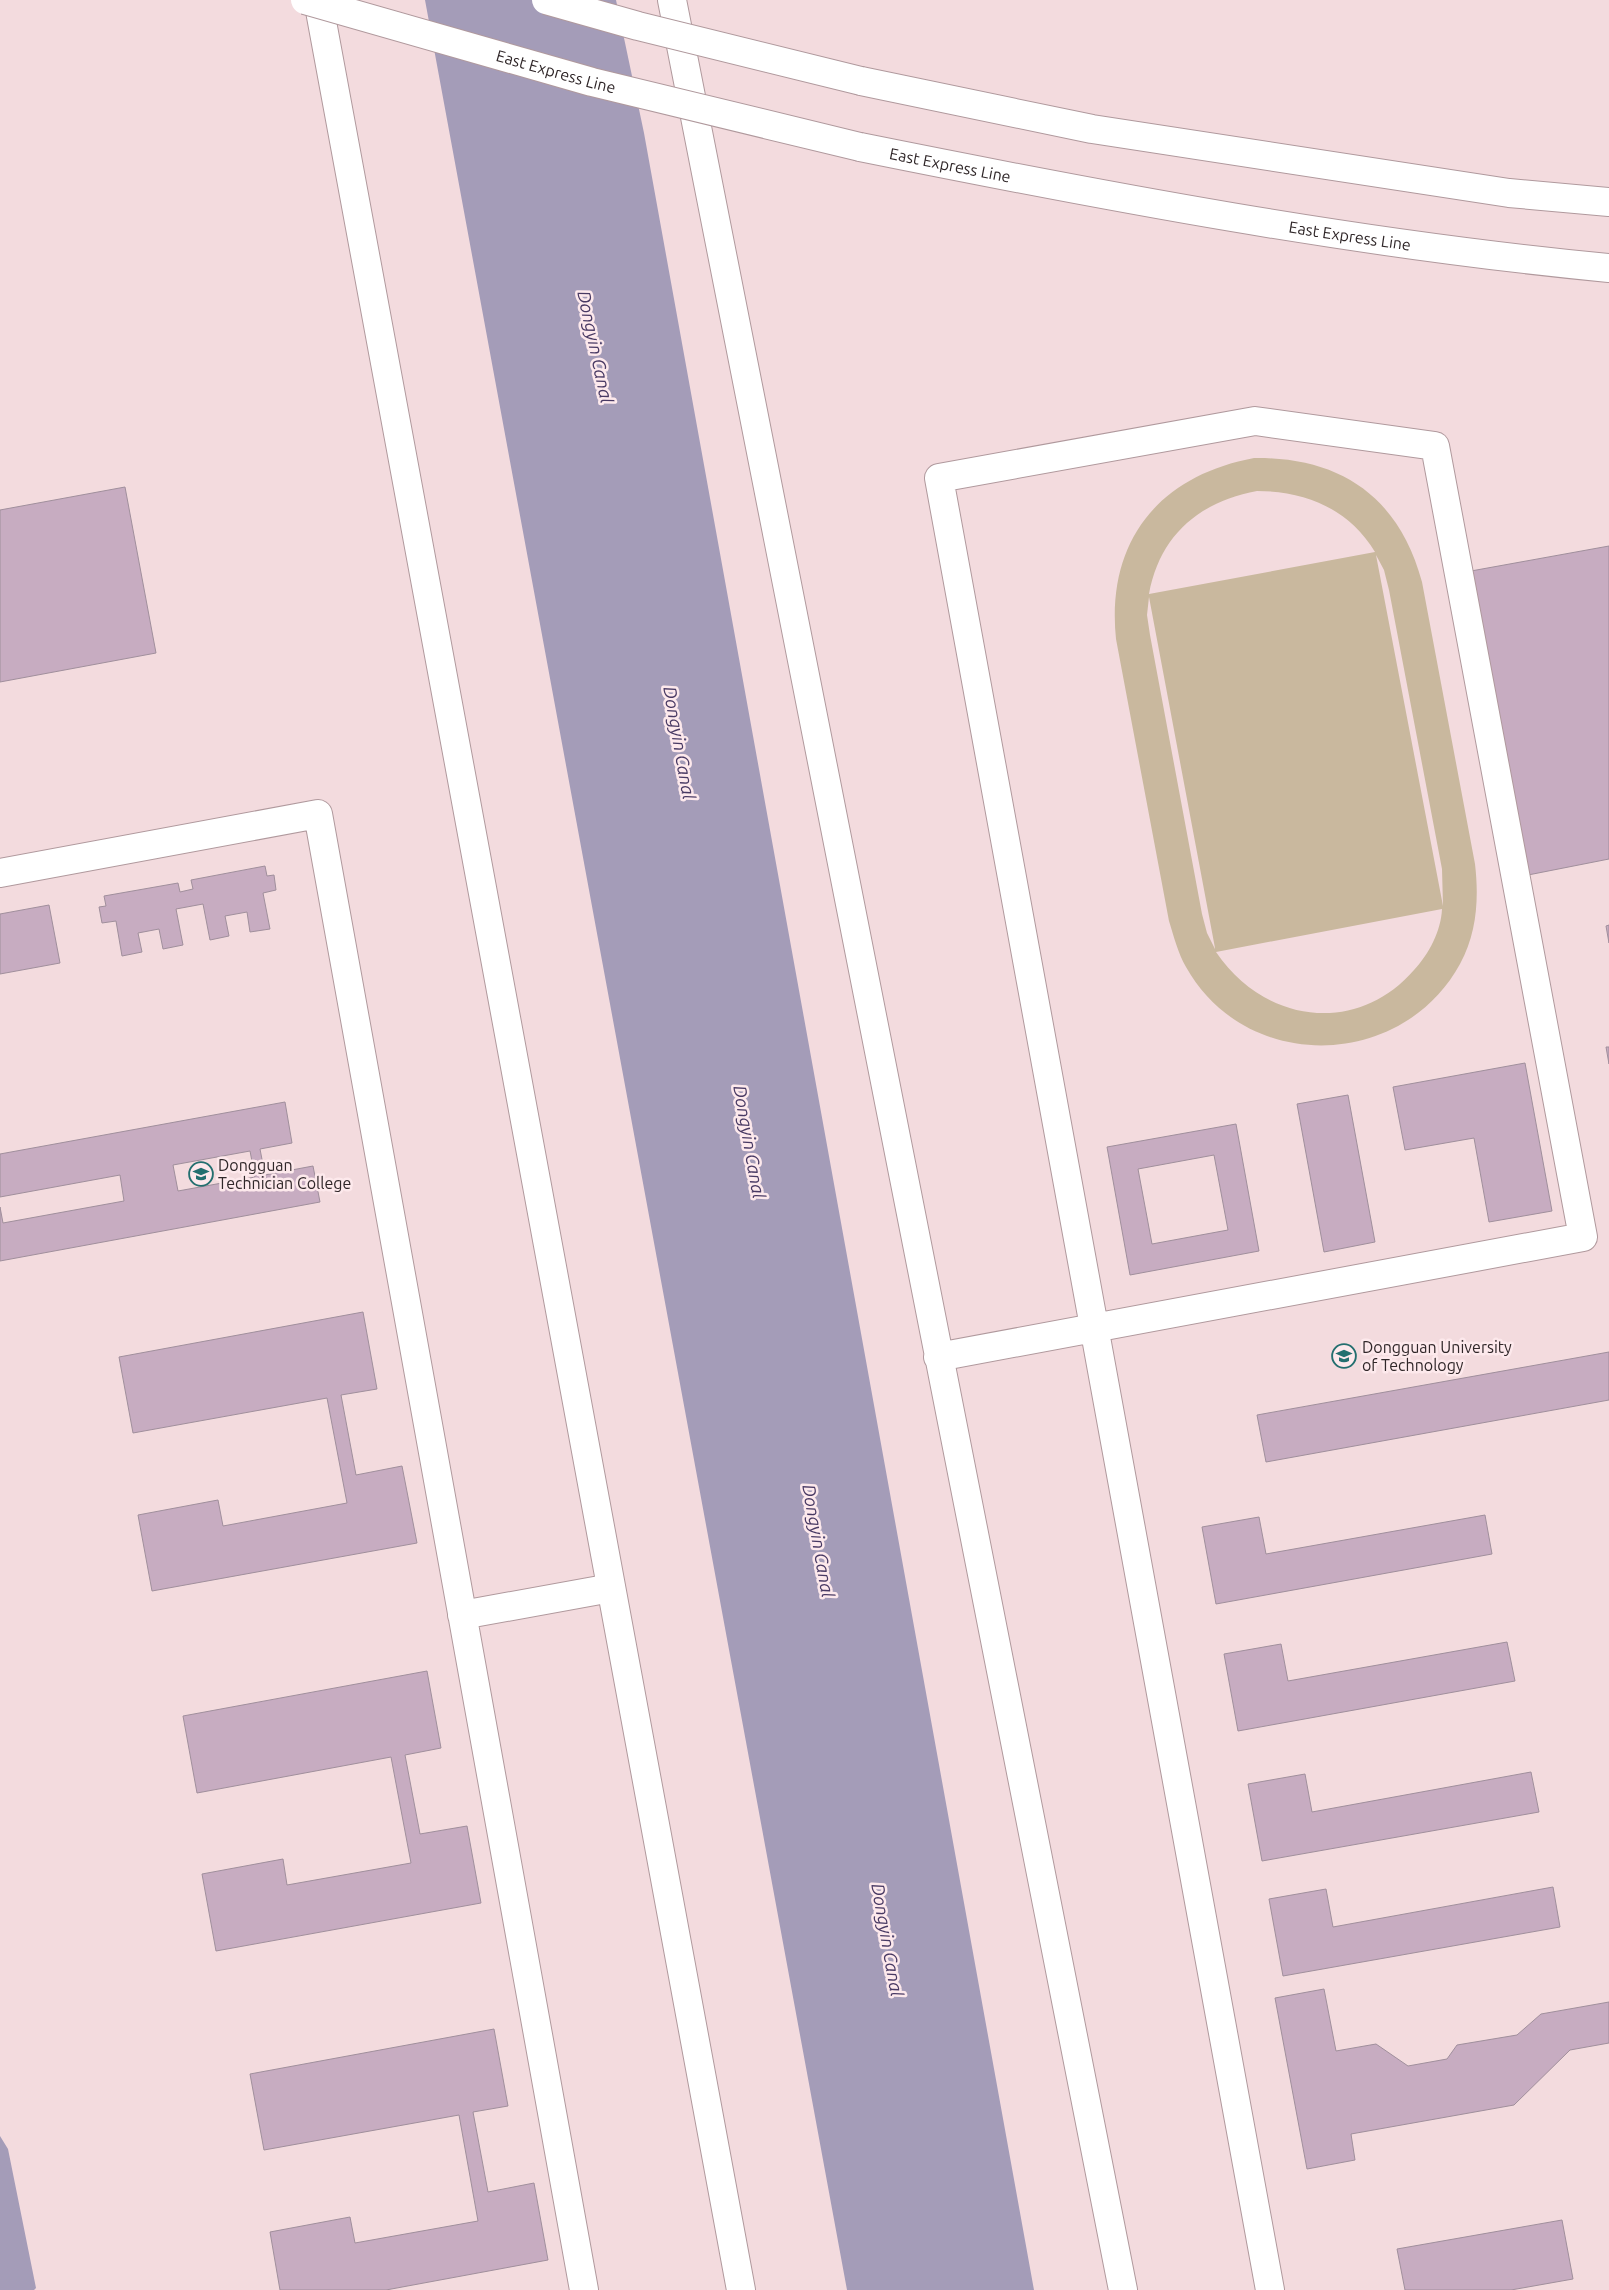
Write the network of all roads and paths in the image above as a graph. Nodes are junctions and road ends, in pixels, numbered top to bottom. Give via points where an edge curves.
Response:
1 (305, 0) edge
2 (318, 0) edge
3 (546, 0) edge
4 (672, 0) edge
5 (1609, 202) edge
6 (1609, 268) edge
7 (0, 873) edge
8 (1094, 1328) junction
9 (938, 1357) junction
10 (611, 1588) junction
11 (462, 1615) junction
12 (584, 2290) edge
13 (741, 2290) edge
14 (1123, 2290) edge
15 (1270, 2290) edge

1 - 6 main road, East Express Line, bridge via 592,82 860,147 1036,183 1296,229
2 - 10 main road
3 - 5 main road, bridge via 861,81 1092,129 1509,193
4 - 9 main road
7 - 11 main road via 318,814
8 - 8 main road via 1583,1237 1435,446 1255,421 940,478
8 - 9 main road
8 - 15 main road
9 - 14 main road
10 - 11 main road
10 - 13 main road
11 - 12 main road

